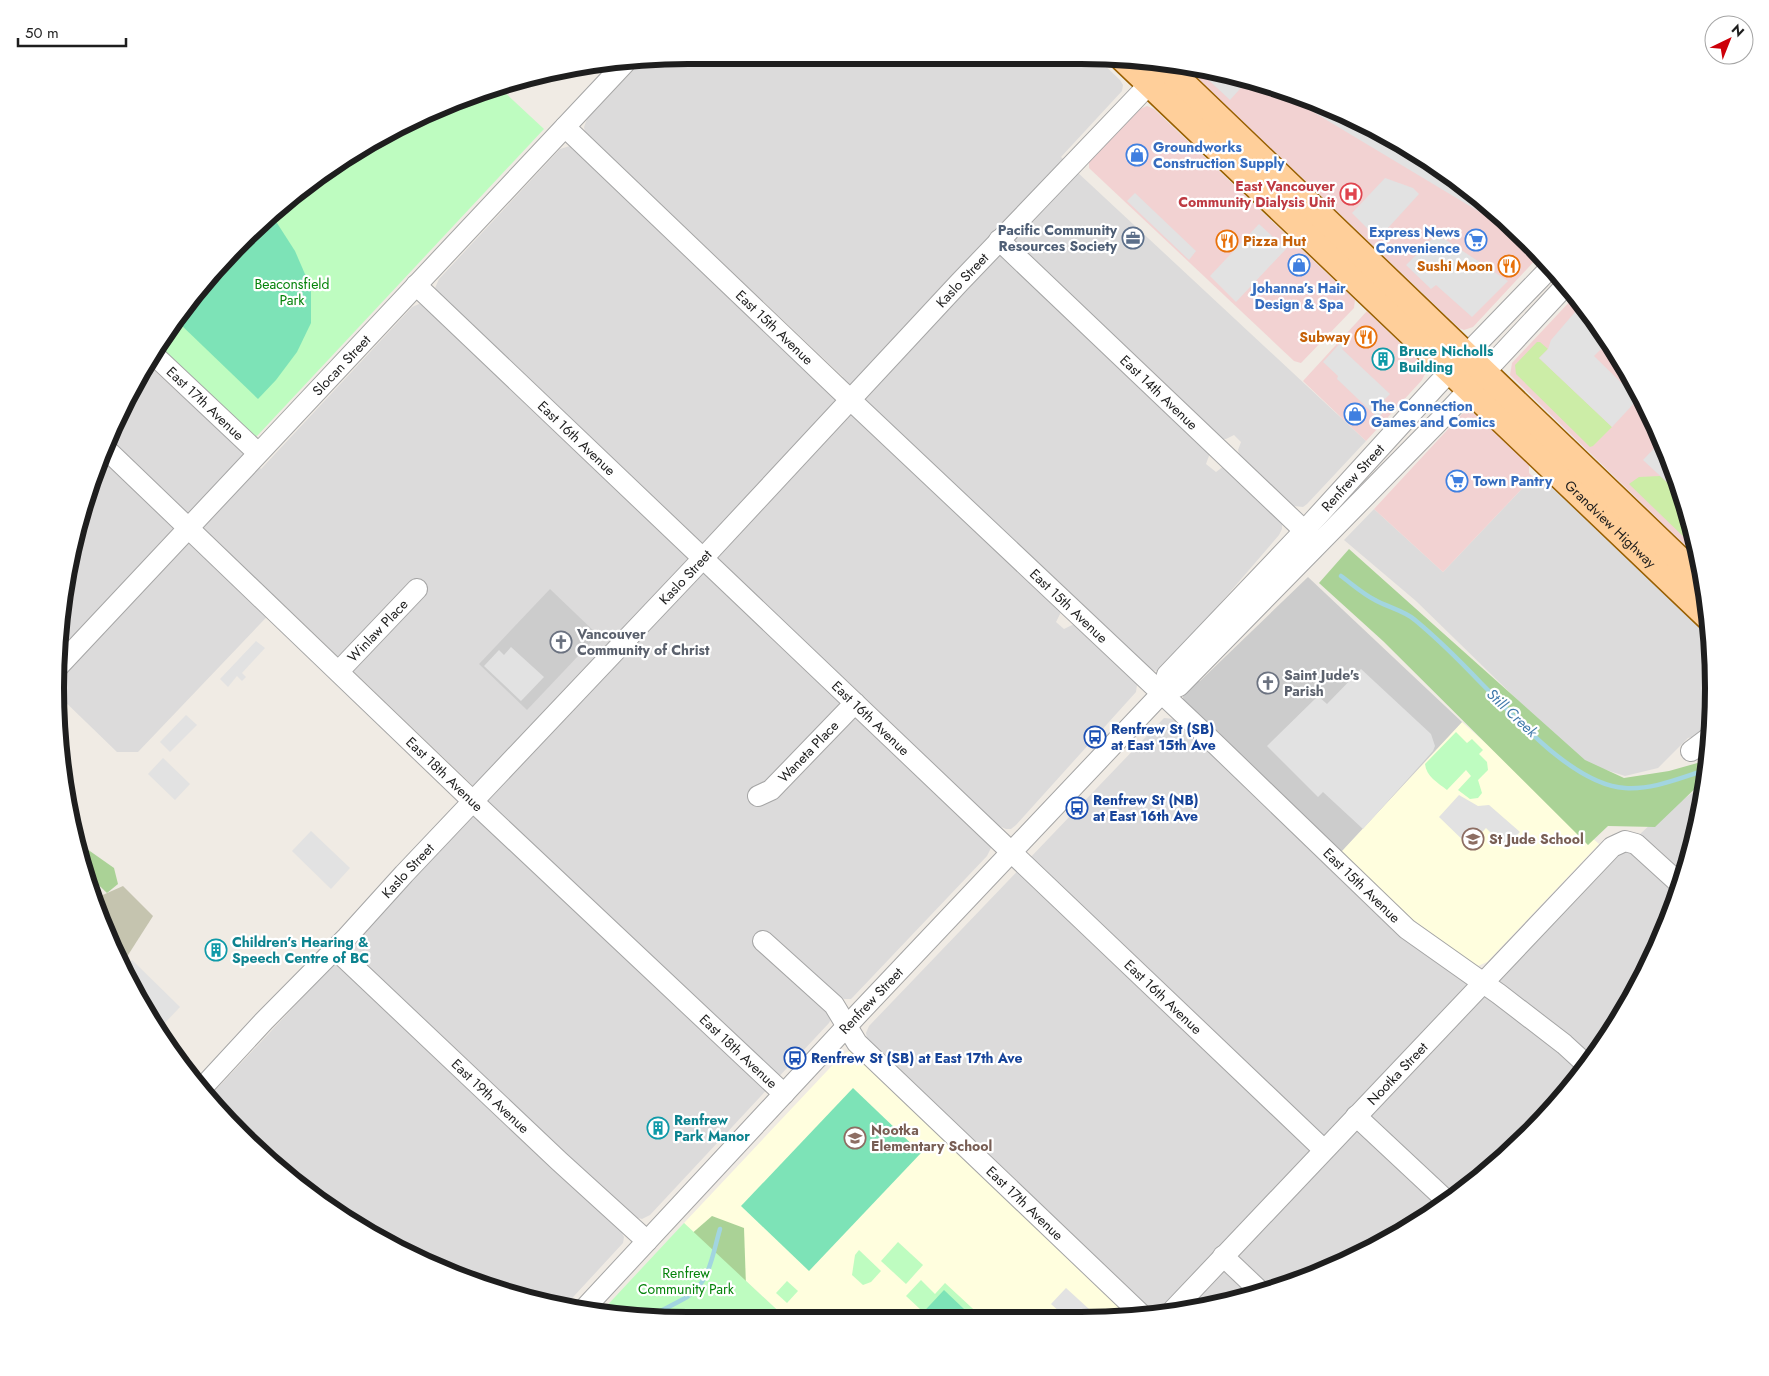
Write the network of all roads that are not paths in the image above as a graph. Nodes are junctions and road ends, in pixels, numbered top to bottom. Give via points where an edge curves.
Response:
1 (621, 68) edge
2 (1161, 70) edge
3 (566, 127) junction
4 (999, 240) junction
5 (1546, 272) edge
6 (416, 285) junction
7 (1561, 289) edge
8 (158, 359) edge
9 (1458, 363) junction
10 (1477, 381) junction
11 (850, 400) junction
12 (110, 453) edge
13 (258, 454) junction
14 (189, 527) junction
15 (1304, 531) junction
16 (1318, 544) junction
17 (703, 558) junction
18 (1694, 574) edge
19 (416, 589) dead end
20 (1700, 609) edge
21 (65, 660) edge
22 (339, 671) junction
23 (1161, 694) junction
24 (855, 703) junction
25 (1703, 743) edge
26 (1691, 751) dead end
27 (758, 796) dead end
28 (473, 800) junction
29 (1012, 853) junction
30 (1675, 879) edge
31 (763, 941) dead end
32 (335, 949) junction
33 (1483, 983) junction
34 (846, 1027) junction
35 (1582, 1060) edge
36 (207, 1085) edge
37 (784, 1094) junction
38 (1356, 1116) junction
39 (1324, 1150) junction
40 (1442, 1197) edge
41 (647, 1241) junction
42 (1223, 1256) junction
43 (1256, 1287) edge
44 (588, 1304) edge
45 (1178, 1304) edge
46 (1136, 1310) edge

1 - 3 street, Slocan Street
2 - 4 street, Kaslo Street
2 - 9 main road, Grandview Highway
3 - 6 street, Slocan Street
3 - 11 street, East 15th Avenue
4 - 11 street, Kaslo Street
4 - 15 street, East 14th Avenue
5 - 9 street, Renfrew Street
6 - 13 street, Slocan Street
6 - 17 street, East 16th Avenue
7 - 10 street, Renfrew Street
8 - 13 street, East 17th Avenue
9 - 10 main road, Grandview Highway
9 - 15 street, Renfrew Street
10 - 16 street, Renfrew Street
10 - 18 main road, Grandview Highway
10 - 20 main road, Grandview Highway
11 - 17 street, Kaslo Street
11 - 23 street, East 15th Avenue
12 - 14 street, East 18th Avenue
13 - 14 street, Slocan Street
14 - 21 street, Slocan Street
14 - 22 street, East 18th Avenue
15 - 16 street, East 14th Avenue
15 - 23 street, Renfrew Street via 1167,675
16 - 23 street, Renfrew Street via 1179,686
17 - 24 street, East 16th Avenue
17 - 28 street, Kaslo Street
19 - 22 street, Winlaw Place
22 - 28 street, East 18th Avenue
23 - 29 street, Renfrew Street
23 - 33 street, East 15th Avenue via 1407,929
24 - 27 street, Waneta Place via 771,790
24 - 29 street, East 16th Avenue
25 - 26 street
28 - 32 street, Kaslo Street
28 - 37 street, East 18th Avenue
29 - 34 street, Renfrew Street
29 - 39 street, East 16th Avenue
30 - 33 street, Nootka Street via 1636,844 1625,841 1617,844
31 - 34 street, East 17th Avenue via 831,1002
32 - 36 street, Kaslo Street
32 - 41 street, East 19th Avenue
33 - 35 street, East 15th Avenue
33 - 38 street, Nootka Street
34 - 37 street, Renfrew Street
34 - 46 street, East 17th Avenue via 857,1043
37 - 41 street, Renfrew Street
38 - 39 street, Nootka Street
38 - 40 street
39 - 42 street, Nootka Street
41 - 44 street, Renfrew Street
42 - 43 street
42 - 45 street, Nootka Street

